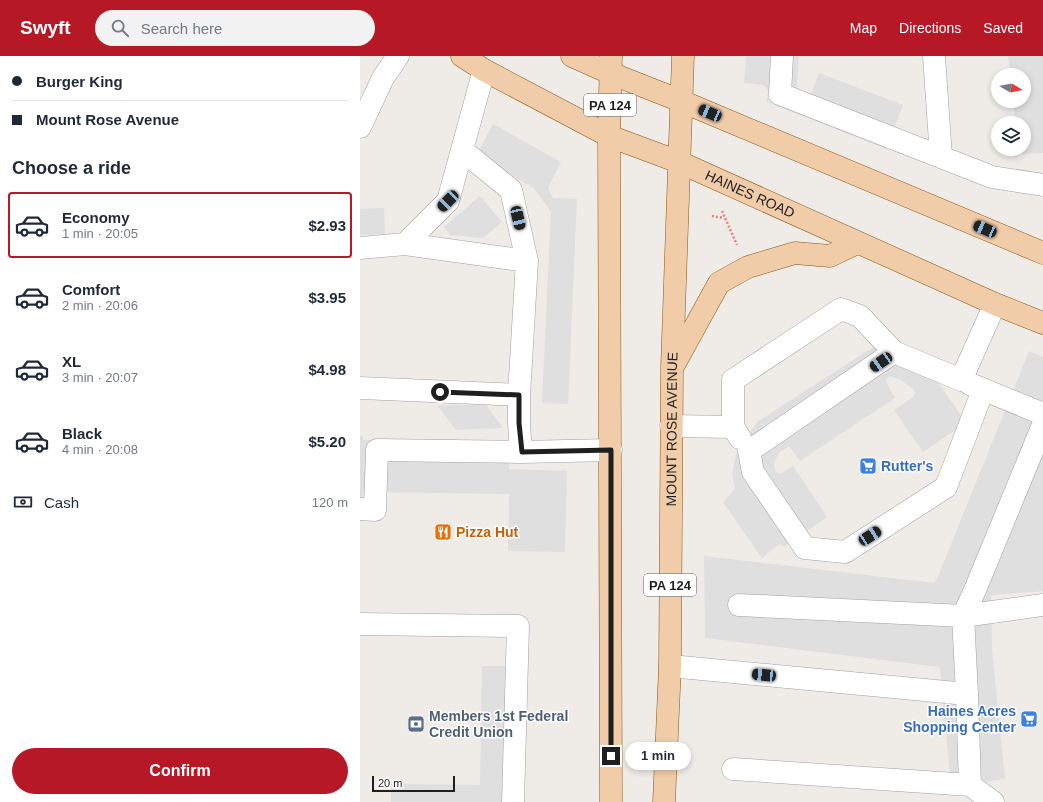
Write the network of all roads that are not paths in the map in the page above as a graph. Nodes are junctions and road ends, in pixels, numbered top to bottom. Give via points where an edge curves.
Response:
1 (398, 56) edge
2 (462, 56) edge
3 (572, 56) edge
4 (683, 56) edge
5 (782, 56) edge
6 (934, 56) edge
7 (610, 65) edge
8 (484, 70) junction
9 (681, 101) junction
10 (360, 126) edge
11 (610, 136) junction
12 (462, 150) junction
13 (941, 157) junction
14 (680, 162) junction
15 (1043, 185) edge
16 (857, 243) junction
17 (405, 244) junction
18 (360, 248) edge
19 (1043, 253) edge
20 (527, 261) junction
21 (995, 304) junction
22 (1043, 323) edge
23 (894, 352) junction
24 (672, 367) junction
25 (961, 380) junction
26 (360, 388) edge
27 (983, 390) junction
28 (519, 395) junction
29 (1043, 414) edge
30 (1043, 425) edge
31 (671, 426) junction
32 (733, 427) junction
33 (611, 450) junction
34 (749, 451) junction
35 (522, 452) junction
36 (360, 509) edge
37 (739, 605) dead end
38 (1043, 606) edge
39 (963, 616) junction
40 (360, 624) edge
41 (670, 666) junction
42 (967, 694) junction
43 (733, 769) dead end
44 (970, 786) junction
45 (513, 802) edge
46 (611, 802) edge
47 (664, 802) edge
48 (993, 802) edge

1 - 10 lane
2 - 8 main road, HAINES ROAD
3 - 7 main road
4 - 9 main road, MOUNT ROSE AVENUE / PA 124
5 - 13 lane via 780,94
6 - 13 lane
7 - 9 main road
7 - 11 main road, PA 124
8 - 11 main road, HAINES ROAD
8 - 12 lane
9 - 14 main road, MOUNT ROSE AVENUE / PA 124
9 - 19 main road
11 - 14 main road, HAINES ROAD
11 - 33 main road, PA 124
12 - 17 lane via 448,201
12 - 20 lane via 511,190
13 - 15 lane via 992,177
14 - 16 main road, HAINES ROAD
14 - 24 main road, MOUNT ROSE AVENUE / PA 124
16 - 21 main road, HAINES ROAD
16 - 24 main road via 830,256 795,253 748,267 719,283
17 - 18 lane
17 - 20 lane
20 - 28 lane
21 - 22 main road, HAINES ROAD
21 - 25 lane
23 - 25 lane
23 - 32 lane via 860,316 841,309 733,380
23 - 34 lane
24 - 31 main road, MOUNT ROSE AVENUE / PA 124
25 - 27 lane
26 - 28 lane
27 - 29 lane
27 - 34 lane via 946,487 845,552 805,548 753,472
28 - 35 lane
30 - 39 lane
31 - 32 lane
31 - 41 main road, MOUNT ROSE AVENUE / PA 124
32 - 34 lane
33 - 35 lane
33 - 46 main road, PA 124
35 - 36 lane via 376,450 375,510
37 - 39 lane
38 - 39 lane
39 - 42 lane
40 - 45 lane via 518,626
41 - 42 lane
41 - 47 main road, MOUNT ROSE AVENUE / PA 124
42 - 44 lane
43 - 44 lane
44 - 48 lane

